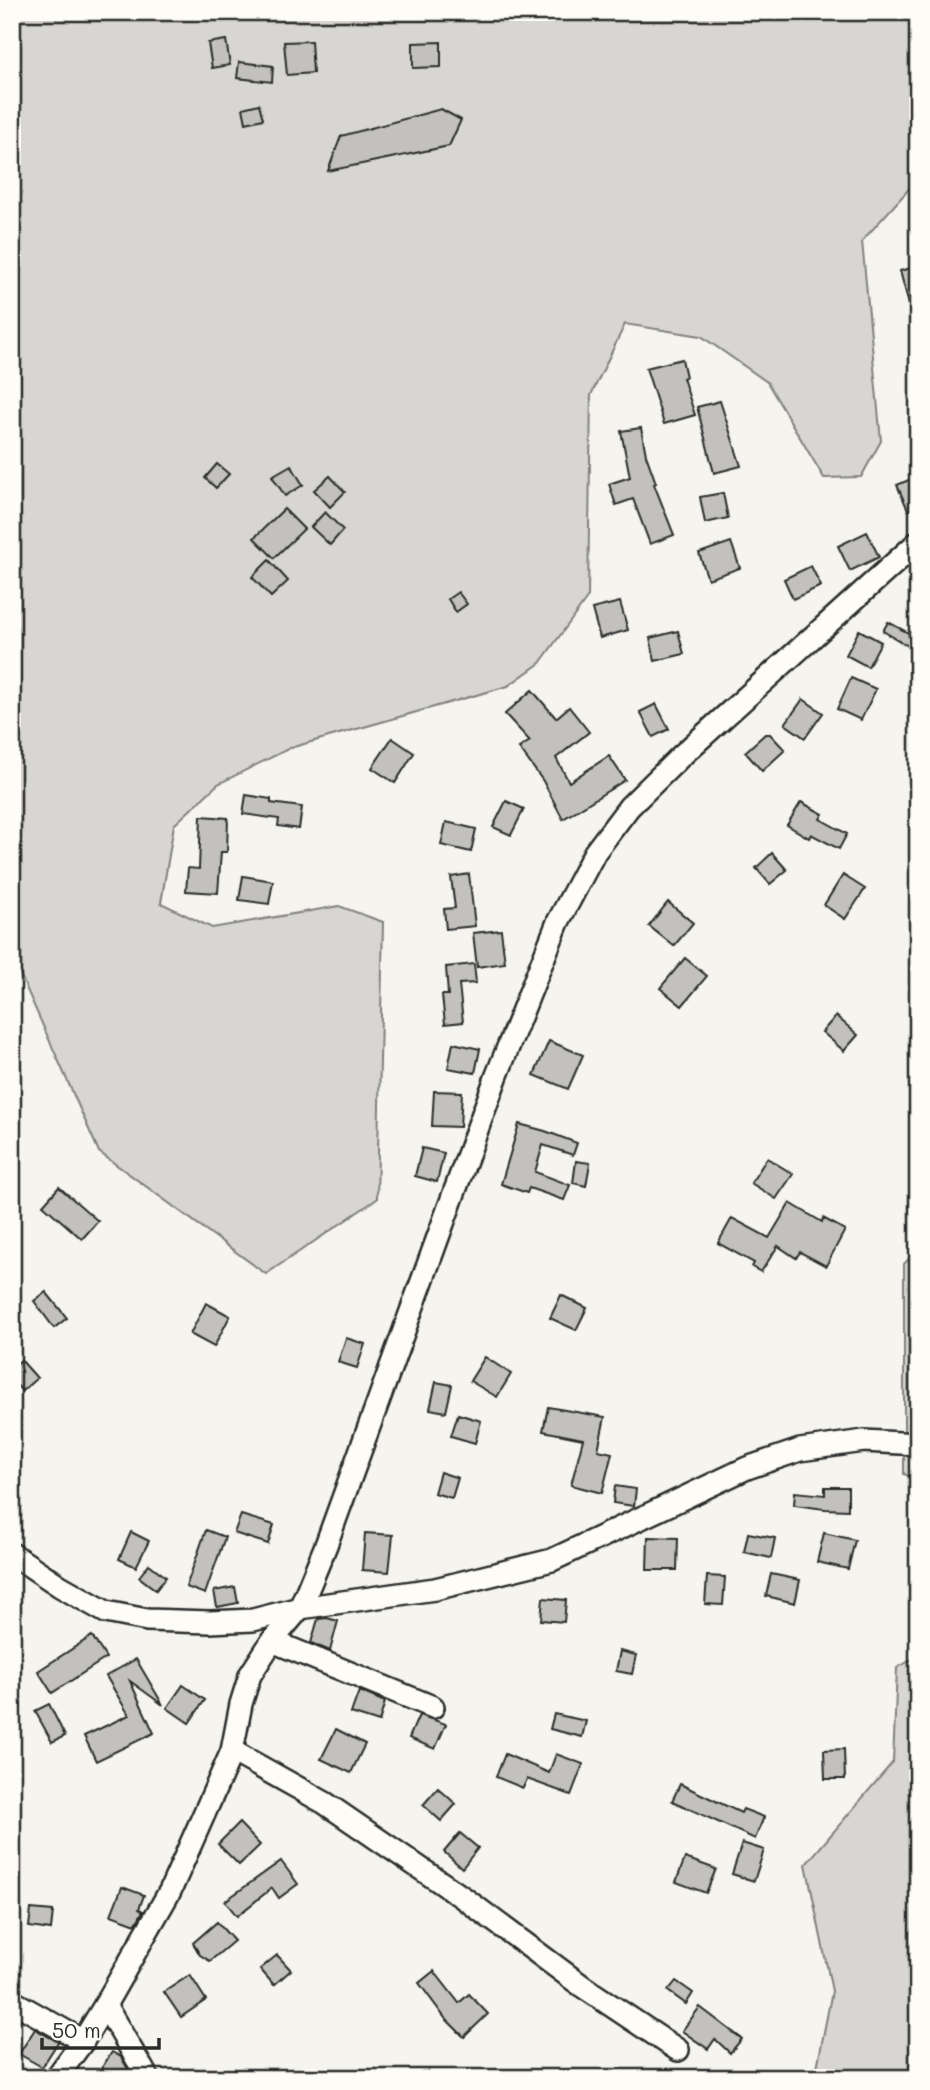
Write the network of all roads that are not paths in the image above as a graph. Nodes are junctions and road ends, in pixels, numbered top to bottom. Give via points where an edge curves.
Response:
1 (918, 542) edge
2 (918, 1444) edge
3 (12, 1554) edge
4 (300, 1608) junction
5 (272, 1642) junction
6 (433, 1707) dead end
7 (232, 1751) junction
8 (12, 2001) edge
9 (105, 2005) junction
10 (83, 2041) junction
11 (678, 2050) dead end
12 (56, 2078) edge
13 (148, 2078) edge

1 - 4 street via 681,756 629,807 595,852 558,922 497,1075
2 - 4 street via 864,1440 800,1450 747,1468 552,1560 435,1589
3 - 4 street via 106,1612 147,1620 253,1620
4 - 5 street
5 - 6 street
5 - 7 street via 250,1675
7 - 9 street via 170,1891
7 - 11 street via 325,1803
8 - 10 street
9 - 10 street
9 - 13 street
10 - 12 street

